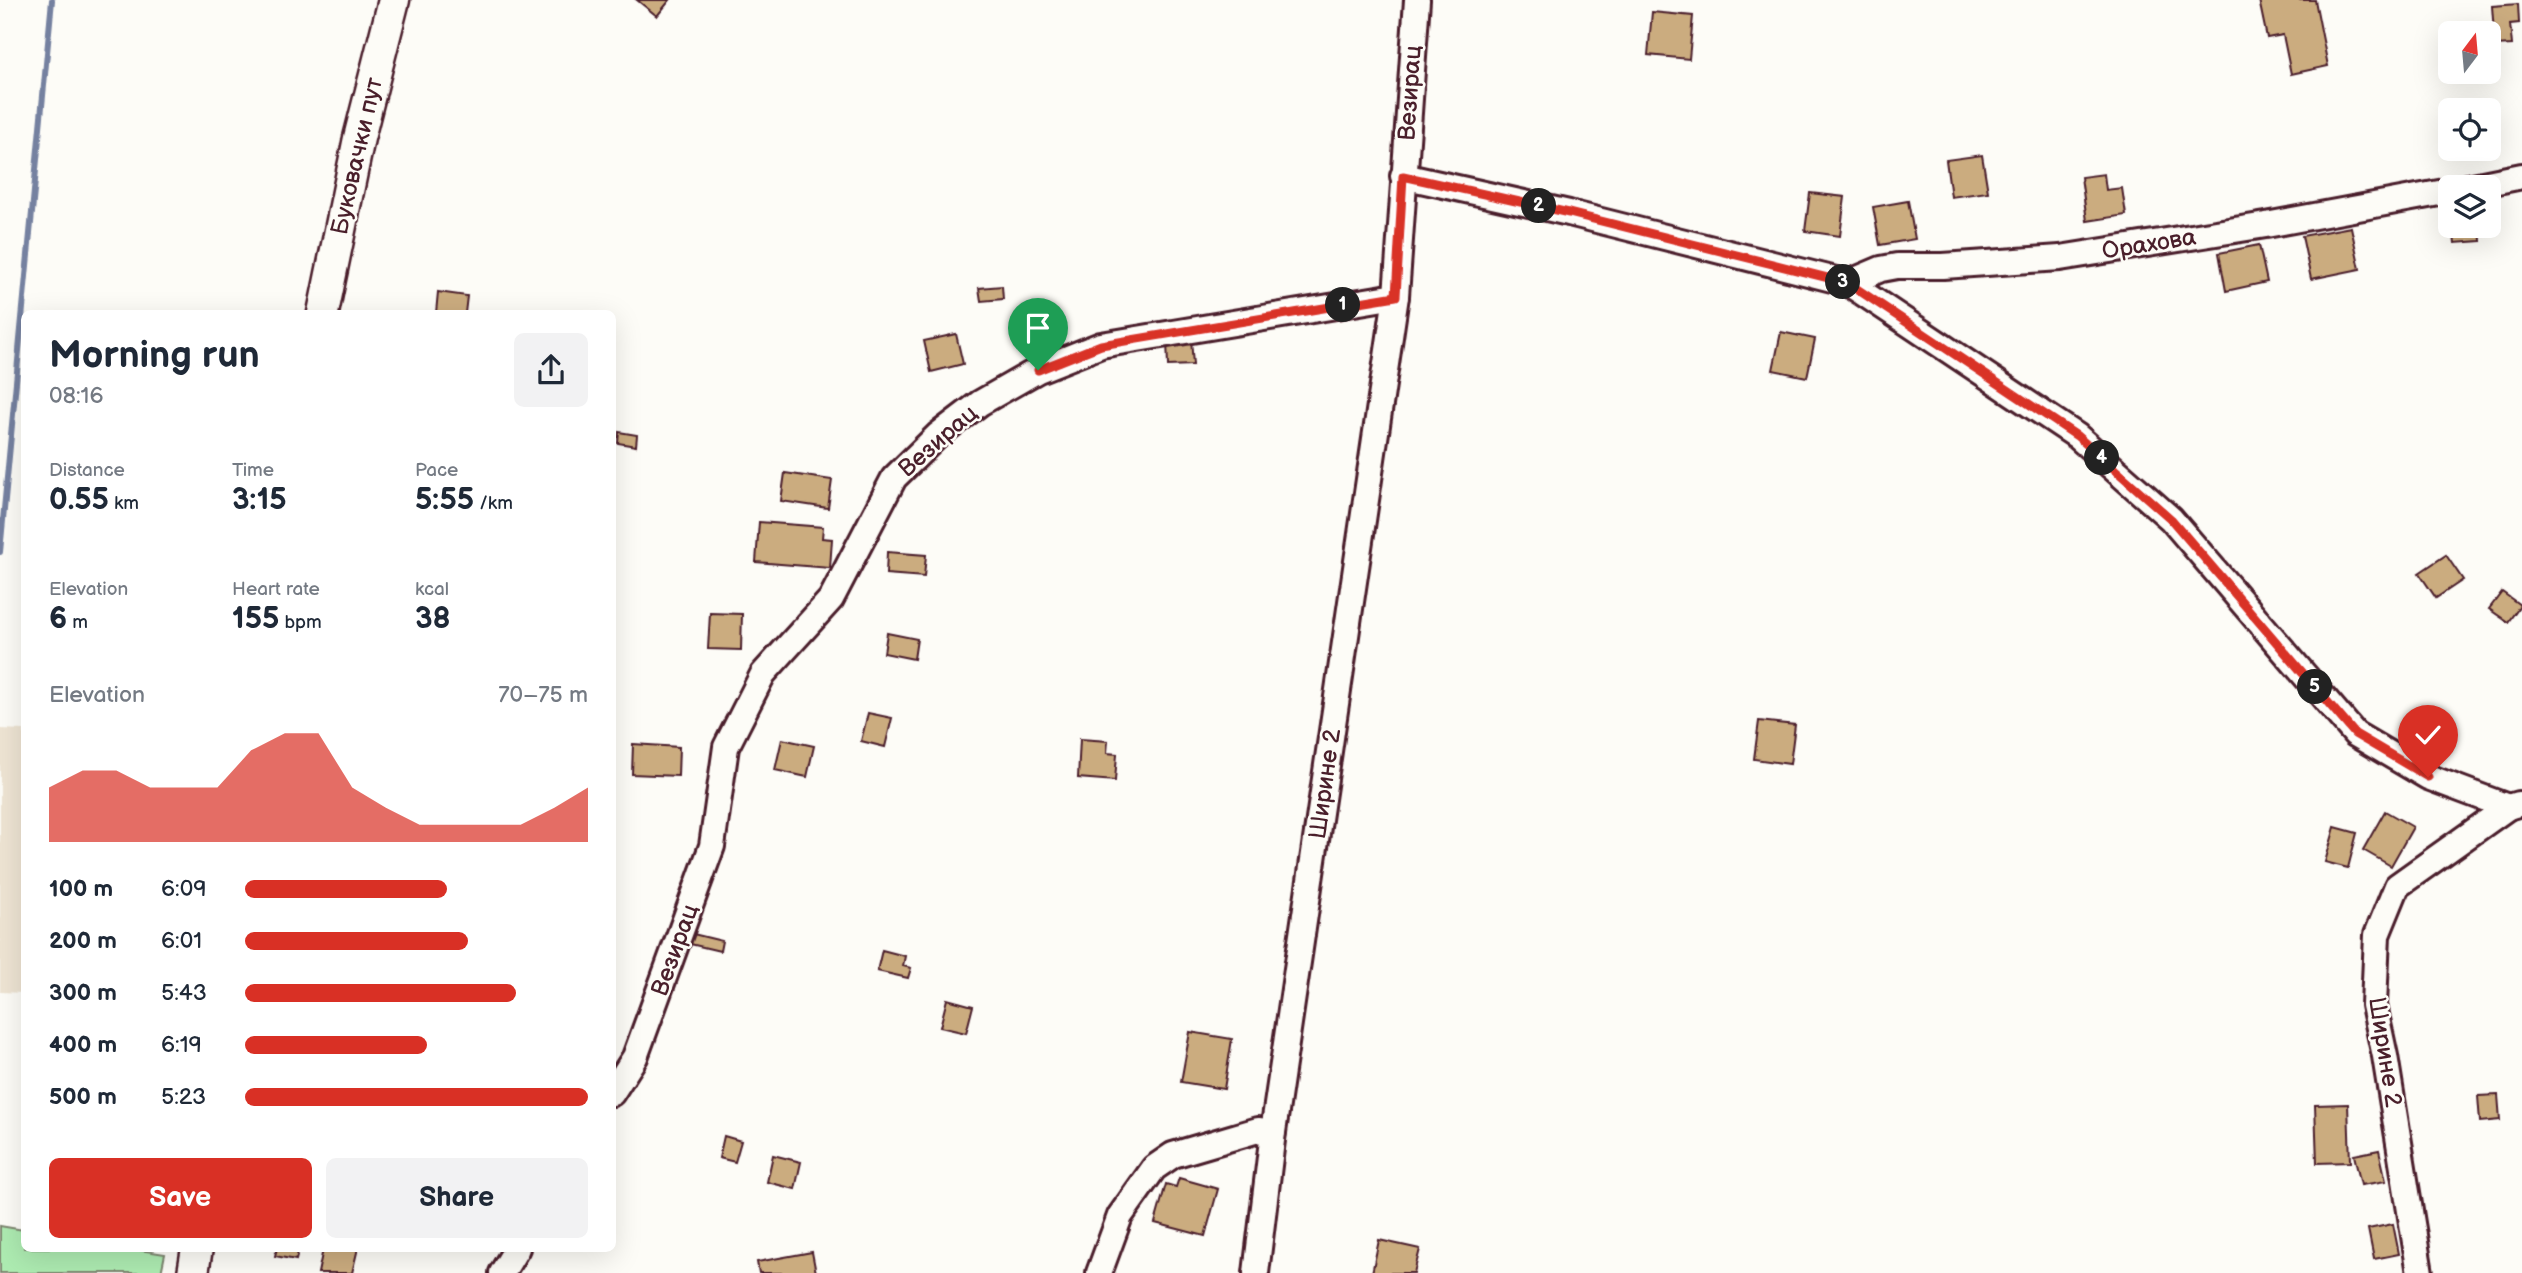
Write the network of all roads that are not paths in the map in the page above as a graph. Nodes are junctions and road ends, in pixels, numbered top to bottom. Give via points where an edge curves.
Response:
1 (394, 0) edge
2 (1417, 0) edge
3 (1403, 176) junction
4 (2522, 176) edge
5 (2501, 180) edge
6 (2438, 193) edge
7 (1848, 283) junction
8 (1396, 296) junction
9 (324, 310) edge
10 (2515, 805) edge
11 (616, 1087) edge
12 (1273, 1132) junction
13 (196, 1252) edge
14 (515, 1252) edge
15 (193, 1273) edge
16 (502, 1273) edge
17 (1099, 1273) edge
18 (1256, 1273) edge
19 (2420, 1273) edge

1 - 9 street, Буковачки пут via 356,150
2 - 3 street, Везирац
3 - 7 street
3 - 8 street, Везирац
4 - 5 street
6 - 7 street, Орахова via 2060,258 1897,266
7 - 10 street via 2077,436 2161,510 2355,734 2428,777
8 - 11 street, Везирац via 1101,345 1038,370 980,403 894,478 831,598 764,674 726,747 712,846 635,1057
8 - 12 street, Ширине 2
10 - 19 street, Ширине 2 via 2397,886 2377,935 2374,1005
12 - 17 street via 1258,1130 1173,1156 1154,1168 1120,1216
12 - 18 street, Ширине 2
13 - 15 street
14 - 16 street

